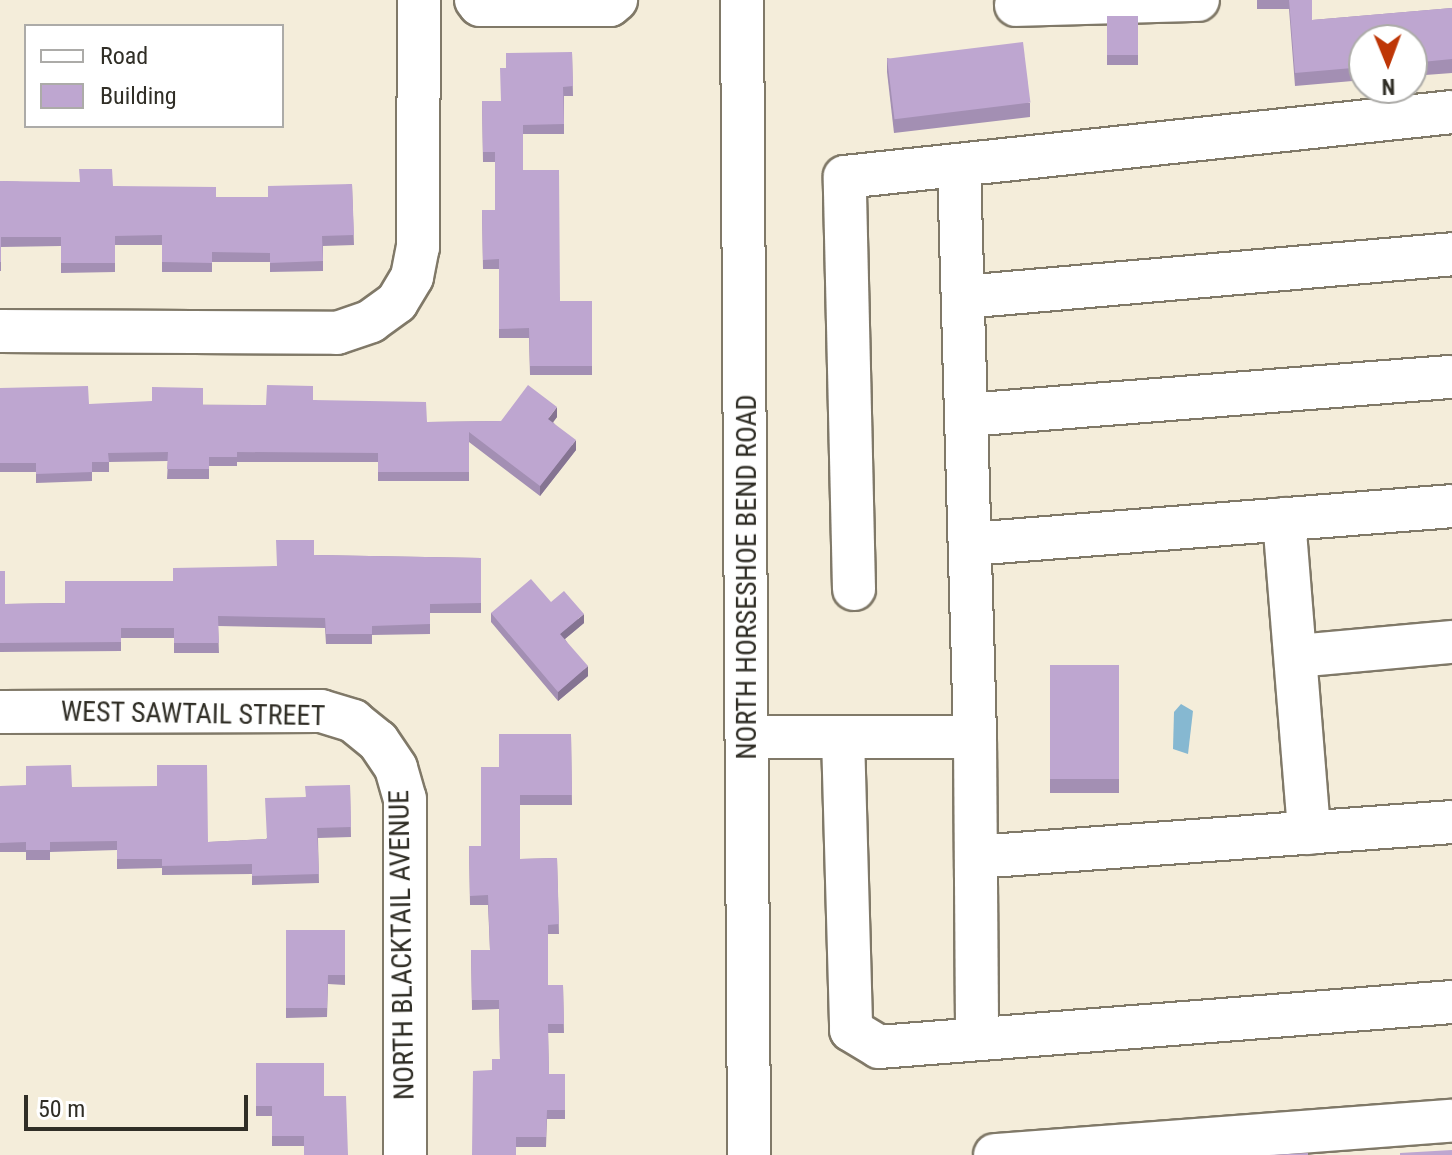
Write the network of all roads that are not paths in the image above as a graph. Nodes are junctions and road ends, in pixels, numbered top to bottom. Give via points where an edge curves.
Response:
1 (419, 0) edge
2 (476, 0) edge
3 (616, 0) edge
4 (742, 0) edge
5 (1198, 0) edge
6 (1016, 5) dead end
7 (1452, 112) edge
8 (959, 166) junction
9 (1452, 254) edge
10 (963, 297) junction
11 (0, 331) edge
12 (1452, 377) edge
13 (966, 415) junction
14 (1452, 506) edge
15 (1284, 519) junction
16 (970, 544) junction
17 (854, 589) dead end
18 (1452, 642) edge
19 (1297, 656) junction
20 (0, 712) edge
21 (748, 737) junction
22 (843, 737) junction
23 (975, 737) junction
24 (378, 741) joint
25 (1452, 822) edge
26 (1309, 833) junction
27 (976, 857) junction
28 (1452, 1002) edge
29 (977, 1039) junction
30 (1452, 1121) edge
31 (1345, 1142) edge
32 (405, 1155) edge
33 (749, 1155) edge
34 (995, 1155) edge

1 - 11 street via 418,247 412,277 397,302 371,321 337,333
2 - 3 street via 480,5 610,5
4 - 21 street, NORTH HORSESHOE BEND ROAD
5 - 6 street
7 - 8 street
8 - 10 street
8 - 17 street via 845,177
9 - 10 street
10 - 13 street
12 - 13 street
13 - 16 street
14 - 15 street
15 - 16 street
15 - 19 street
16 - 23 street
18 - 19 street
19 - 26 street
20 - 24 street, WEST SAWTAIL STREET via 321,711 353,721
21 - 22 street
21 - 33 street, NORTH HORSESHOE BEND ROAD
22 - 23 street
22 - 29 street via 851,1030 879,1047
23 - 27 street
24 - 32 street, NORTH BLACKTAIL AVENUE via 396,768 405,799
25 - 26 street
26 - 27 street
27 - 29 street
28 - 29 street
30 - 31 street
31 - 34 street

